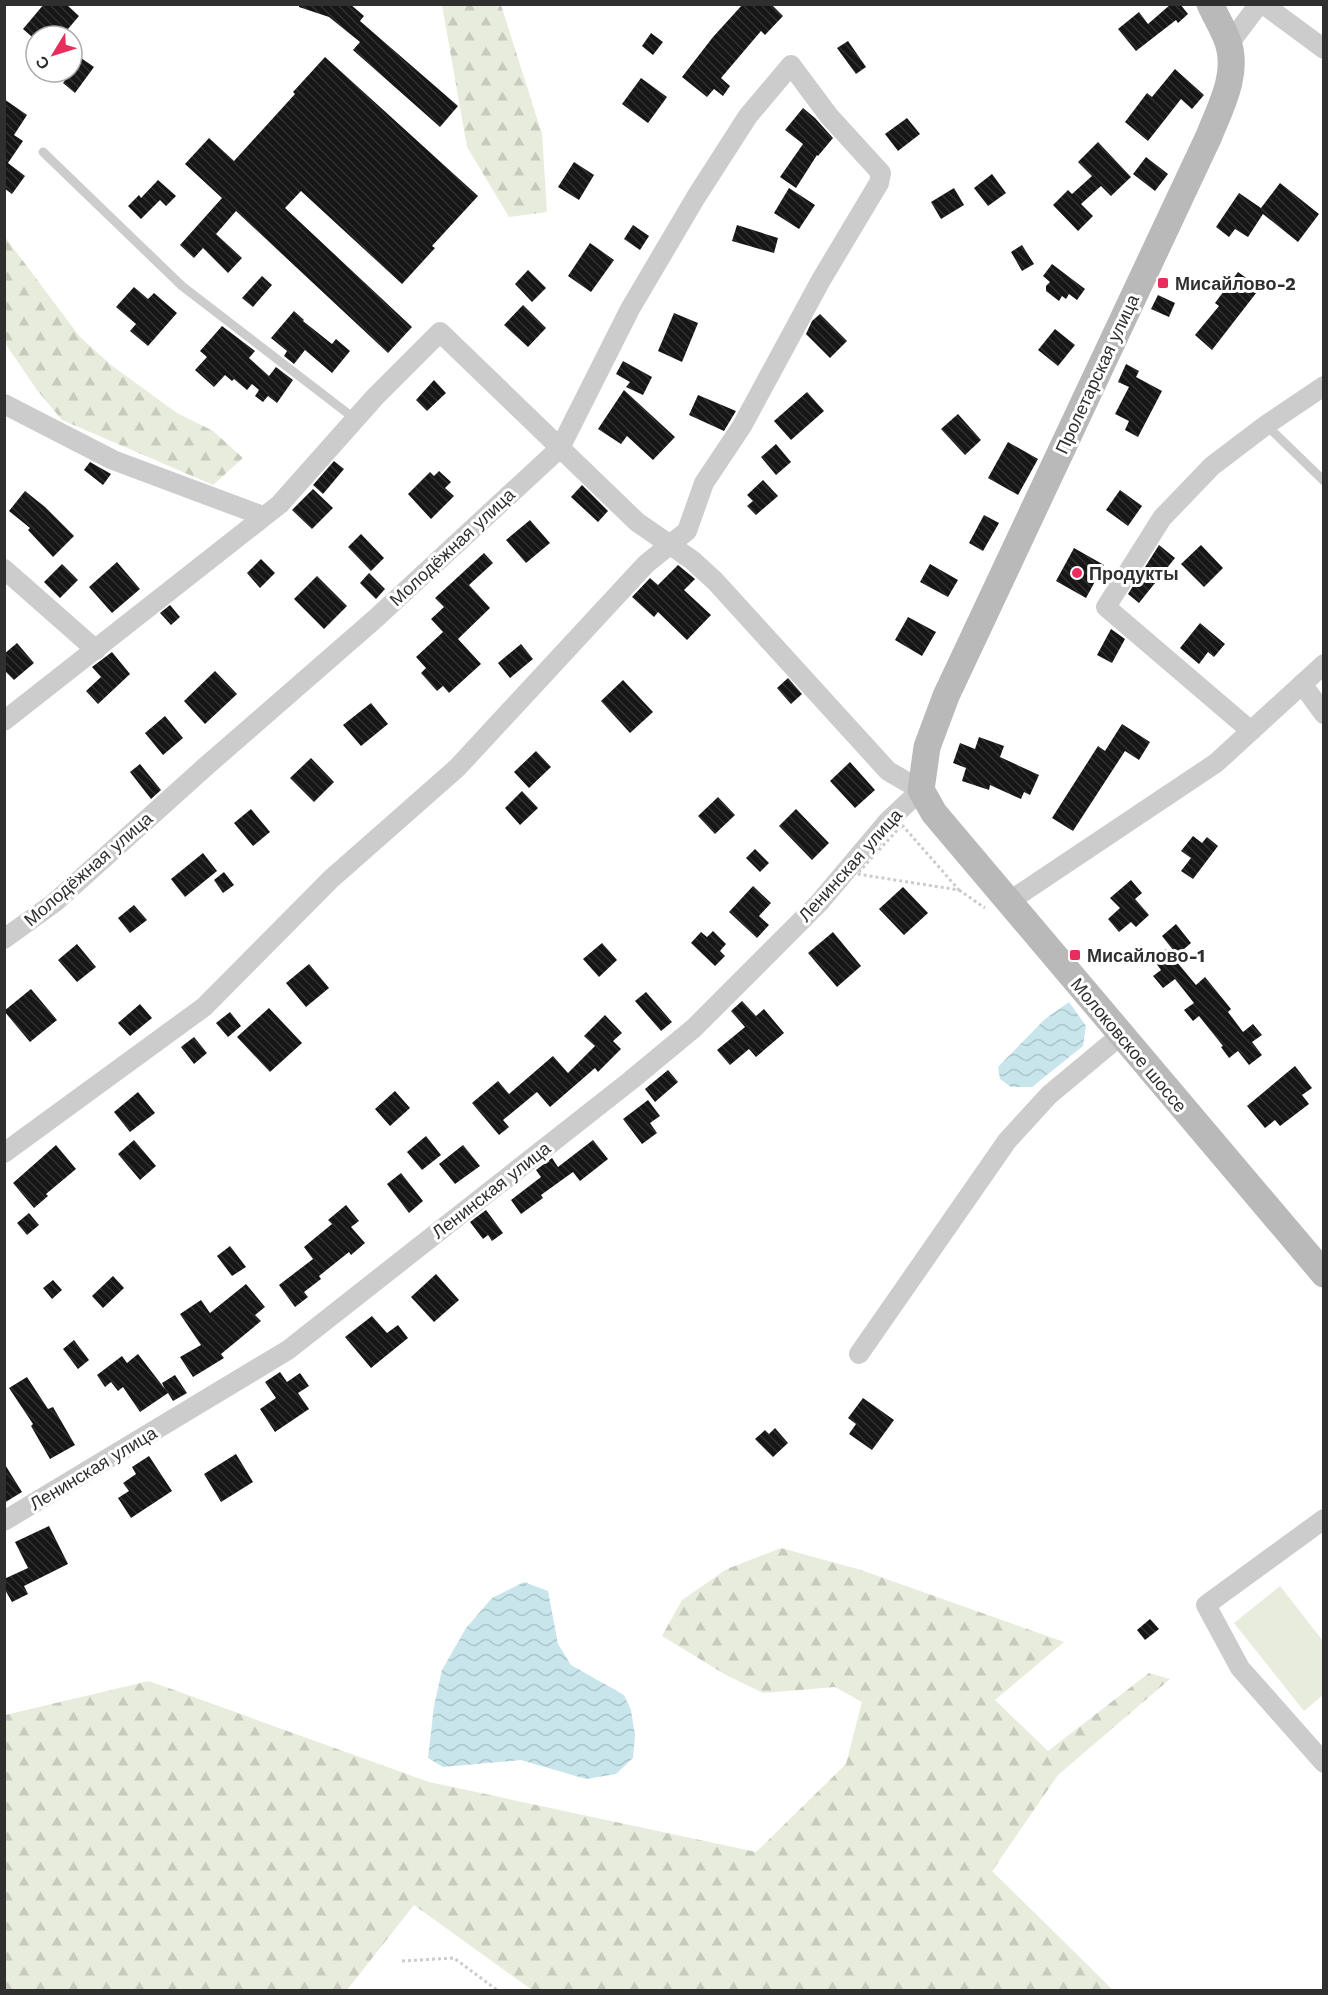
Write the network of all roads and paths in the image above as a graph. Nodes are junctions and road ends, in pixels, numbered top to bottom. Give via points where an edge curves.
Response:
1 (1210, 4) edge
2 (1261, 4) edge
3 (1229, 44) junction
4 (1323, 49) edge
5 (43, 152) dead end
6 (1323, 386) edge
7 (4, 404) edge
8 (355, 420) junction
9 (1266, 425) junction
10 (560, 448) junction
11 (1323, 481) edge
12 (263, 516) junction
13 (671, 544) junction
14 (4, 569) edge
15 (96, 650) junction
16 (1323, 664) edge
17 (1302, 684) junction
18 (1323, 714) edge
19 (4, 721) edge
20 (1251, 731) junction
21 (921, 790) junction
22 (857, 874) joint
23 (1008, 902) junction
24 (4, 939) edge
25 (1121, 1035) junction
26 (4, 1153) edge
27 (1323, 1274) edge
28 (859, 1354) dead end
29 (1323, 1519) edge
30 (4, 1521) edge
31 (1323, 1764) edge
32 (402, 1960) dead end
33 (497, 1990) edge

1 - 3 main road
2 - 3 street
2 - 4 street
3 - 21 main road, Пролетарская улица via 1229,87 1209,136 946,696 927,747
5 - 8 lane via 182,286
6 - 9 street
7 - 12 street via 112,460
8 - 10 street via 440,332
8 - 12 street via 280,504
9 - 11 lane
9 - 20 street via 1212,466 1162,518 1106,607
10 - 13 street via 637,522
10 - 13 street, Молодёжная улица via 630,309 696,197 748,116 791,65 829,116 881,173 879,183 742,426 704,483 687,531
10 - 24 street, Молодёжная улица via 375,619 54,903
12 - 15 street
13 - 21 street via 715,581 888,771
13 - 26 street via 646,564 457,768 331,879 204,1007
14 - 15 street
15 - 19 street
16 - 17 street
17 - 18 street
17 - 20 street
20 - 23 street via 1216,763
21 - 23 main road, Молоковское шоссе via 934,813
21 - 30 street, Ленинская улица via 888,821 819,903 694,1028 630,1081 288,1350
22 - 22 path via 902,825 959,890 891,879
23 - 25 main road, Молоковское шоссе
25 - 27 main road, Молоковское шоссе
25 - 28 street via 1049,1095 1007,1141
29 - 31 street via 1206,1605 1240,1668
32 - 33 path via 454,1958

